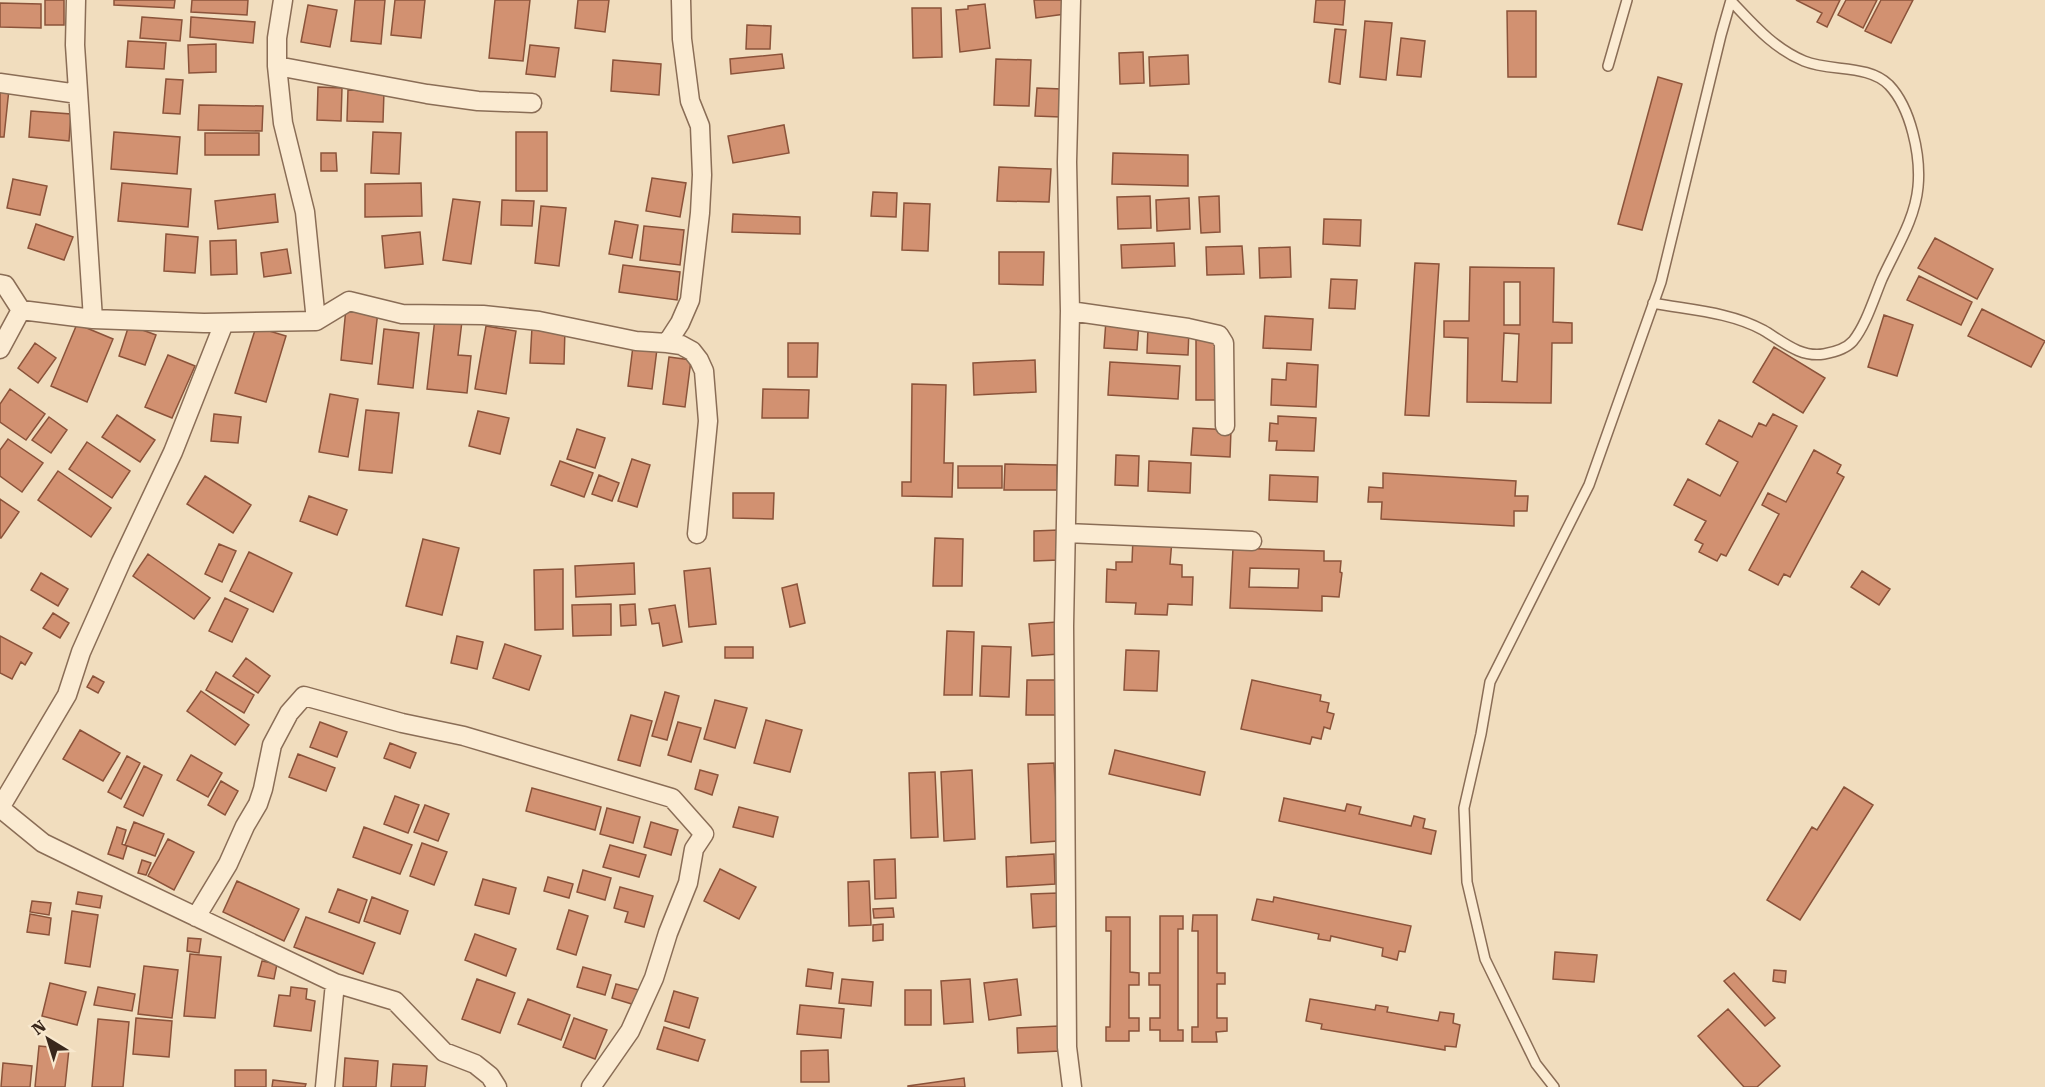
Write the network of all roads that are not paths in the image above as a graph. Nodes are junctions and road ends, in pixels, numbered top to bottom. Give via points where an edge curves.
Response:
1 (76, 0) edge
2 (283, 0) edge
3 (681, 0) edge
4 (1071, 0) edge
5 (1627, 0) edge
6 (1731, 0) edge
7 (277, 66) junction
8 (1608, 66) dead end
9 (0, 83) edge
10 (78, 94) junction
11 (532, 103) dead end
12 (0, 284) edge
13 (1653, 303) junction
14 (21, 310) junction
15 (1070, 311) junction
16 (93, 319) junction
17 (316, 321) junction
18 (224, 322) junction
19 (668, 343) junction
20 (0, 349) edge
21 (1226, 426) dead end
22 (1066, 533) junction
23 (697, 534) dead end
24 (1252, 541) dead end
25 (0, 808) edge
26 (196, 917) junction
27 (335, 983) junction
28 (325, 1087) edge
29 (497, 1087) edge
30 (591, 1087) edge
31 (1072, 1087) edge
32 (1554, 1087) edge

1 - 10 street
2 - 7 street
3 - 19 street via 690,101 700,126 700,213 690,300
4 - 15 street via 1067,162
5 - 8 lane
6 - 13 lane
6 - 13 lane via 1763,35 1788,52 1820,66 1878,75 1890,86 1902,103 1912,131 1919,174 1916,199 1867,314 1852,341 1838,351 1807,354 1734,317
7 - 11 street via 427,94
7 - 17 street via 283,123 305,212
9 - 10 street
10 - 16 street
12 - 14 street via 5,285
13 - 32 lane via 1589,484 1490,682 1464,808 1467,882 1485,959 1536,1064
14 - 16 street
14 - 20 street
15 - 21 street via 1219,335 1224,343
15 - 22 street
16 - 18 street
17 - 18 street
17 - 19 street via 349,301 402,314 494,316
18 - 25 street via 173,452 81,652 67,695
19 - 23 street via 692,351 704,371 708,421
22 - 24 street
22 - 31 street via 1067,1047
25 - 26 street via 43,843
26 - 27 street
26 - 30 street via 258,804 272,745 304,696 464,736 672,798 704,834 694,849 688,883 654,978 630,1031
27 - 28 street
27 - 29 street via 395,1000 444,1052 475,1064

